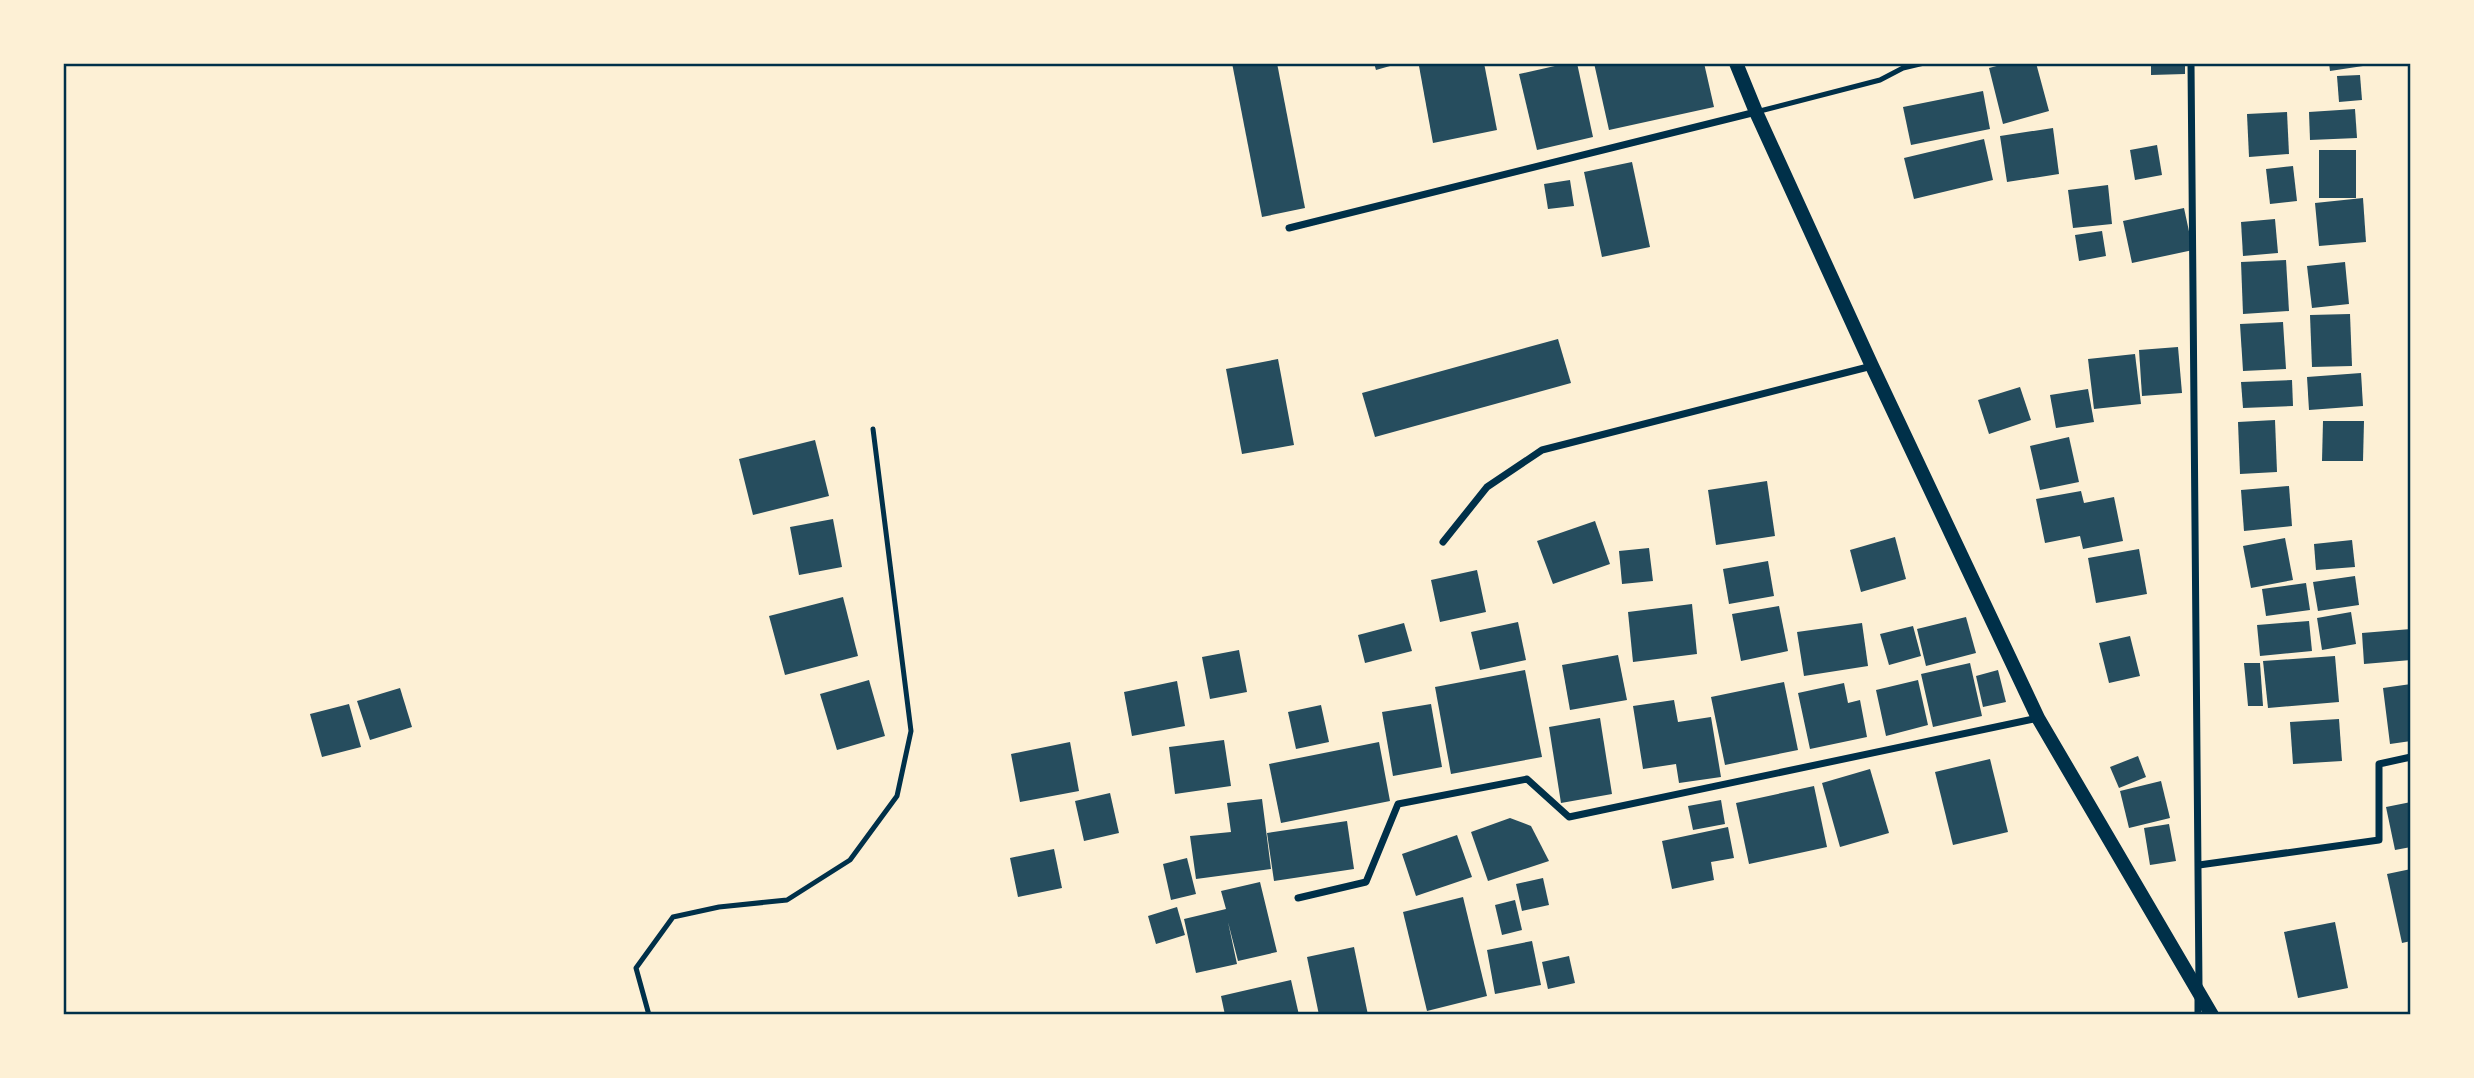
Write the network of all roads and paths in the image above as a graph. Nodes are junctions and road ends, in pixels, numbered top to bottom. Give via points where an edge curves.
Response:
1 (1736, 63) edge
2 (1924, 63) edge
3 (2191, 63) edge
4 (1756, 112) junction
5 (1289, 228) dead end
6 (1872, 366) junction
7 (873, 429) dead end
8 (1443, 542) dead end
9 (2038, 719) junction
10 (2411, 757) edge
11 (2199, 865) junction
12 (1298, 898) dead end
13 (2199, 994) junction
14 (649, 1015) edge
15 (2198, 1015) edge
16 (2212, 1015) edge

1 - 4 main road
2 - 4 lane via 1880,80
3 - 11 street
4 - 5 street
4 - 6 main road
6 - 8 street via 1542,450 1487,486
6 - 9 main road
7 - 14 lane via 911,731 897,796 850,860 787,900 673,916 636,968
9 - 12 street via 1569,817 1527,779 1398,804 1366,882
9 - 13 main road
10 - 11 street via 2379,764 2379,839
11 - 13 street
13 - 15 street
13 - 16 main road

